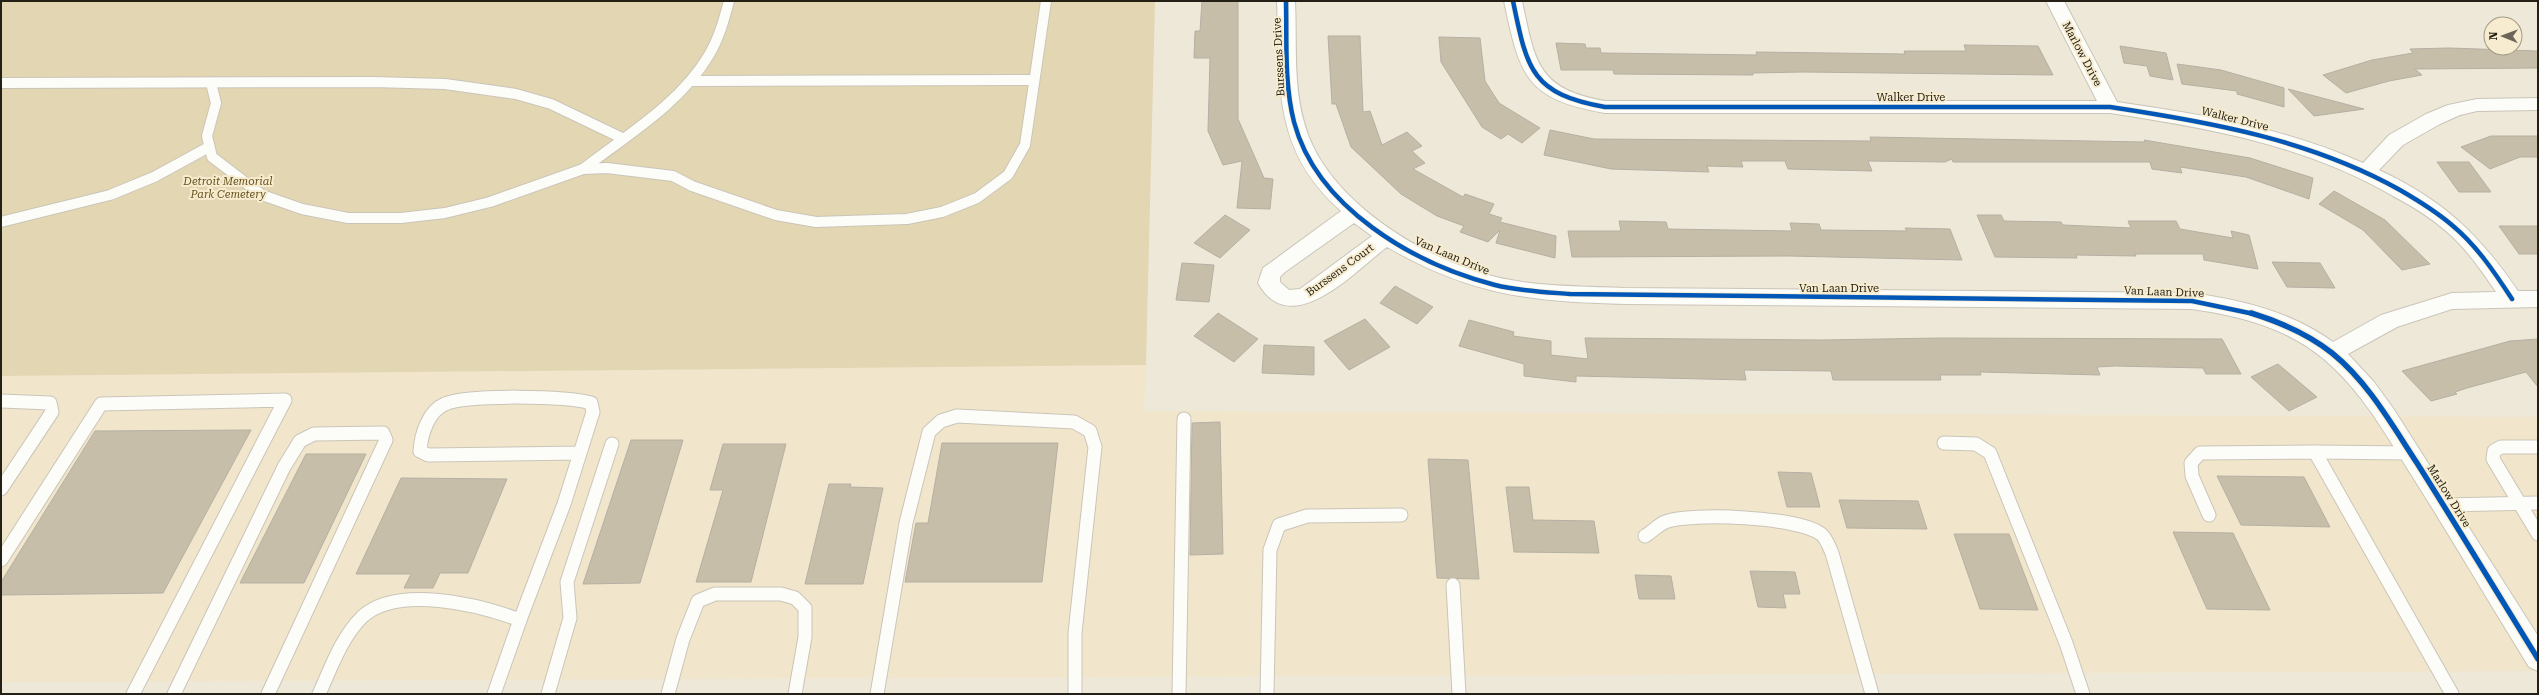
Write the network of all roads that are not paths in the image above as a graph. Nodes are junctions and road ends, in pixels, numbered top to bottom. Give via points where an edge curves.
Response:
1 (729, 1) edge
2 (1046, 1) edge
3 (1286, 1) edge
4 (1513, 1) edge
5 (2055, 1) edge
6 (1034, 80) junction
7 (691, 81) junction
8 (1, 83) edge
9 (211, 83) junction
10 (2538, 104) edge
11 (2110, 107) junction
12 (622, 138) junction
13 (210, 147) junction
14 (583, 169) junction
15 (2366, 172) junction
16 (1355, 212) junction
17 (1, 222) edge
18 (1385, 237) junction
19 (2512, 299) junction
20 (2538, 299) edge
21 (2332, 353) junction
22 (1, 401) edge
23 (1184, 419) dead end
24 (1944, 443) dead end
25 (612, 444) dead end
26 (2538, 447) edge
27 (2315, 452) junction
28 (580, 453) junction
29 (2410, 453) junction
30 (1, 489) edge
31 (2519, 504) junction
32 (2538, 504) edge
33 (2444, 505) junction
34 (1401, 515) dead end
35 (2209, 515) dead end
36 (2538, 534) edge
37 (1645, 536) dead end
38 (1, 560) edge
39 (1454, 585) dead end
40 (520, 620) junction
41 (2538, 659) edge
42 (133, 694) edge
43 (174, 694) edge
44 (268, 694) edge
45 (319, 694) edge
46 (494, 694) edge
47 (548, 694) edge
48 (668, 694) edge
49 (795, 694) edge
50 (877, 694) edge
51 (1075, 694) edge
52 (1179, 694) edge
53 (1267, 694) edge
54 (1459, 694) edge
55 (1872, 694) edge
56 (2083, 694) edge
57 (2452, 694) edge

1 - 7 lane via 721,32
2 - 6 lane
3 - 16 street, Burssens Drive via 1290,98 1294,123 1305,150 1325,182
4 - 11 street, Walker Drive via 1523,49 1537,78 1551,92 1580,104 1605,107
5 - 11 street, Marlow Drive
6 - 7 lane
6 - 14 lane via 1025,145 1008,175 977,198 936,214 907,219 816,222 776,215 734,202 672,176 608,168
7 - 12 lane via 676,97
8 - 9 lane
9 - 12 lane via 363,82 461,86 508,93 550,104 586,118
9 - 13 lane via 216,103 207,136
10 - 15 street via 2477,105 2455,110 2396,140
11 - 15 street, Walker Drive via 2190,118 2241,130 2286,142
12 - 14 lane
13 - 14 lane via 212,157 262,195 302,210 348,218 401,218 445,214 490,202
13 - 17 lane via 154,177 110,195
15 - 19 street via 2402,191 2458,229 2485,259
16 - 18 street, Van Laan Drive
16 - 18 street, Burssens Court via 1278,266 1270,274 1269,283 1274,292 1282,296 1301,298
18 - 21 street, Van Laan Drive via 1478,280 1558,294 2192,302 2247,310 2280,322
19 - 20 street
19 - 21 street via 2452,301 2422,309 2389,321
21 - 29 street, Marlow Drive via 2365,387
22 - 30 lane via 50,403 52,412
23 - 52 lane
24 - 56 lane via 1976,444 1990,453 2066,642
25 - 47 lane via 567,582 570,618
26 - 31 lane via 2501,447 2494,451 2493,459
27 - 29 lane
27 - 35 lane via 2200,453 2191,463 2192,476
27 - 57 lane
28 - 28 lane via 593,412 590,403 581,400 456,400 434,411 420,443 420,451 428,456
28 - 40 lane via 564,504
29 - 33 street, Marlow Drive
31 - 32 lane
31 - 33 lane
31 - 36 lane
33 - 41 street, Marlow Drive
34 - 53 lane via 1307,516 1279,526 1270,550
37 - 55 lane via 1665,522 1687,518 1743,518 1799,526 1821,534 1832,553
38 - 42 lane via 101,404 285,400
39 - 54 lane
40 - 45 lane via 481,605 437,599 393,602 371,610 343,644
40 - 46 lane
43 - 44 lane via 284,467 300,441 314,434 383,433 386,440
48 - 49 lane via 683,639 698,601 715,594 781,594 794,598 805,608 806,637
50 - 51 lane via 906,523 929,432 941,421 958,416 1074,422 1090,431 1095,447 1074,633

